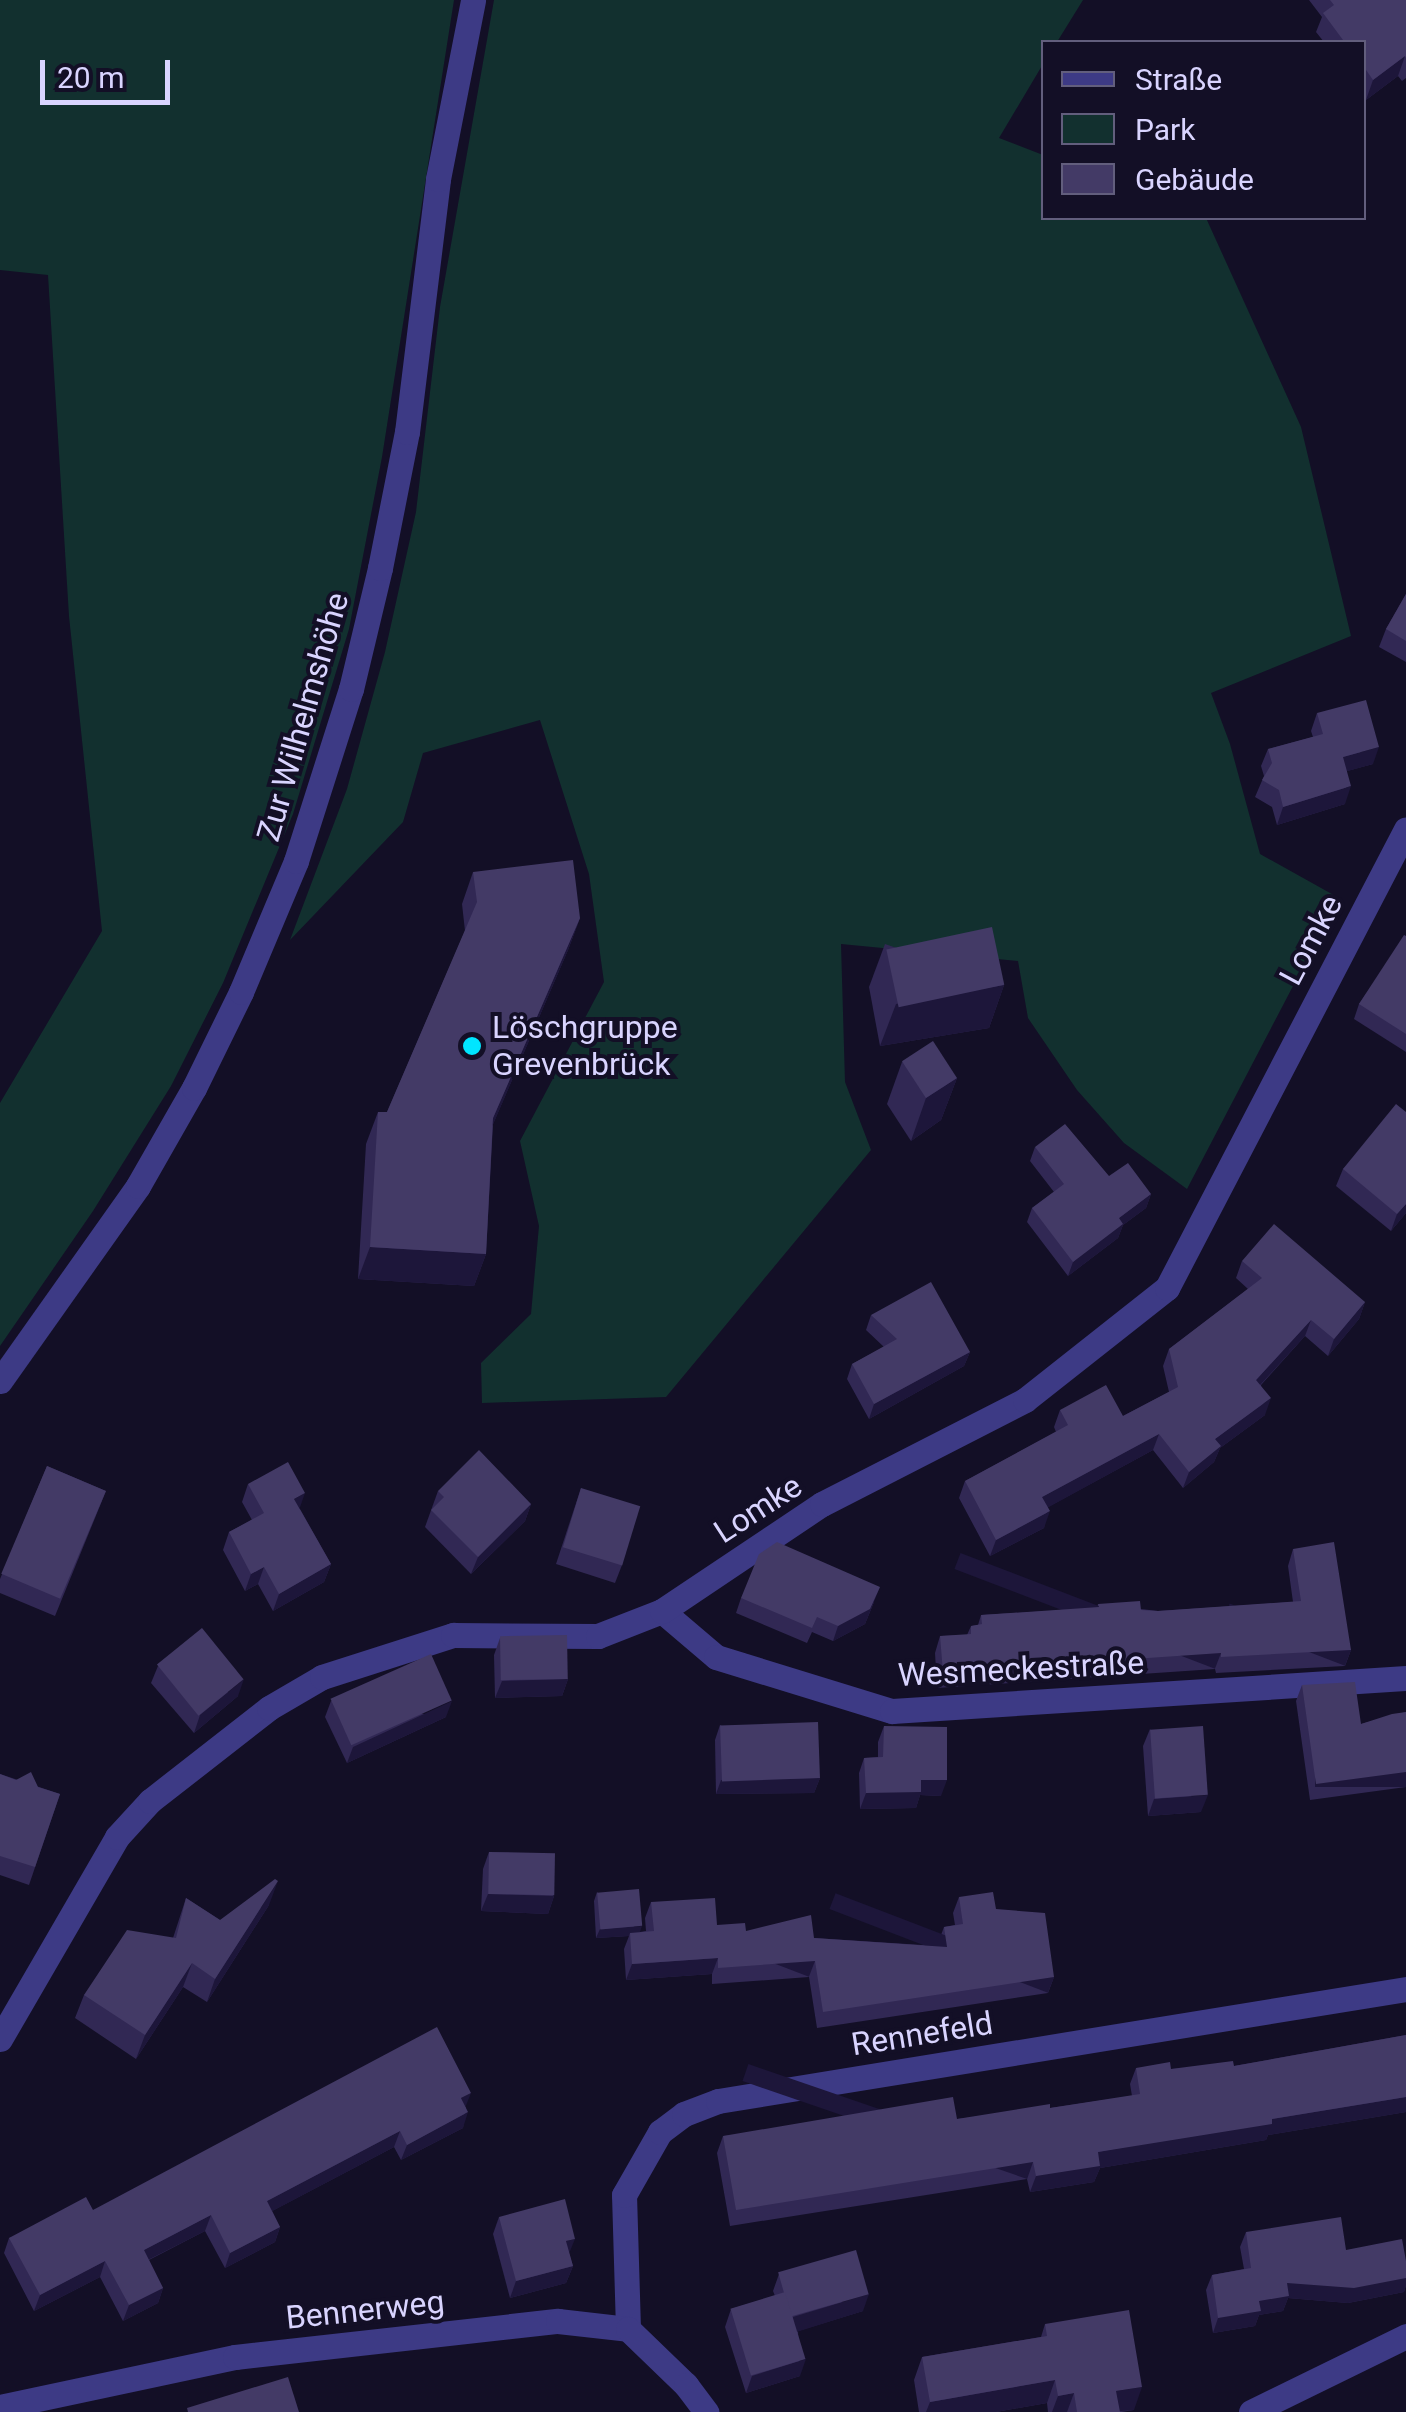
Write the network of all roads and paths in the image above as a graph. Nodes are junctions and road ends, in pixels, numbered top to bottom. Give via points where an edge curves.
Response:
1 (473, 0) edge
2 (1406, 828) edge
3 (0, 1381) edge
4 (662, 1611) junction
5 (1406, 1678) edge
6 (1406, 1989) edge
7 (0, 2040) edge
8 (628, 2329) junction
9 (1406, 2336) edge
10 (0, 2407) edge
11 (706, 2412) edge
12 (1251, 2412) edge

1 - 3 street, Zur Wilhelmshöhe via 438,179 407,432 380,568 296,861 194,1088 138,1186
2 - 4 street, Lomke via 1167,1288 1025,1400 822,1504
4 - 5 street, Wesmeckestraße via 716,1657 892,1711
4 - 7 street, Lomke via 598,1636 452,1636 322,1677 269,1708 150,1801 117,1837
6 - 8 street, Rennefeld via 757,2094 684,2114 660,2132 624,2195
8 - 10 street, Bennerweg via 558,2321 235,2356
8 - 11 street
9 - 12 street

